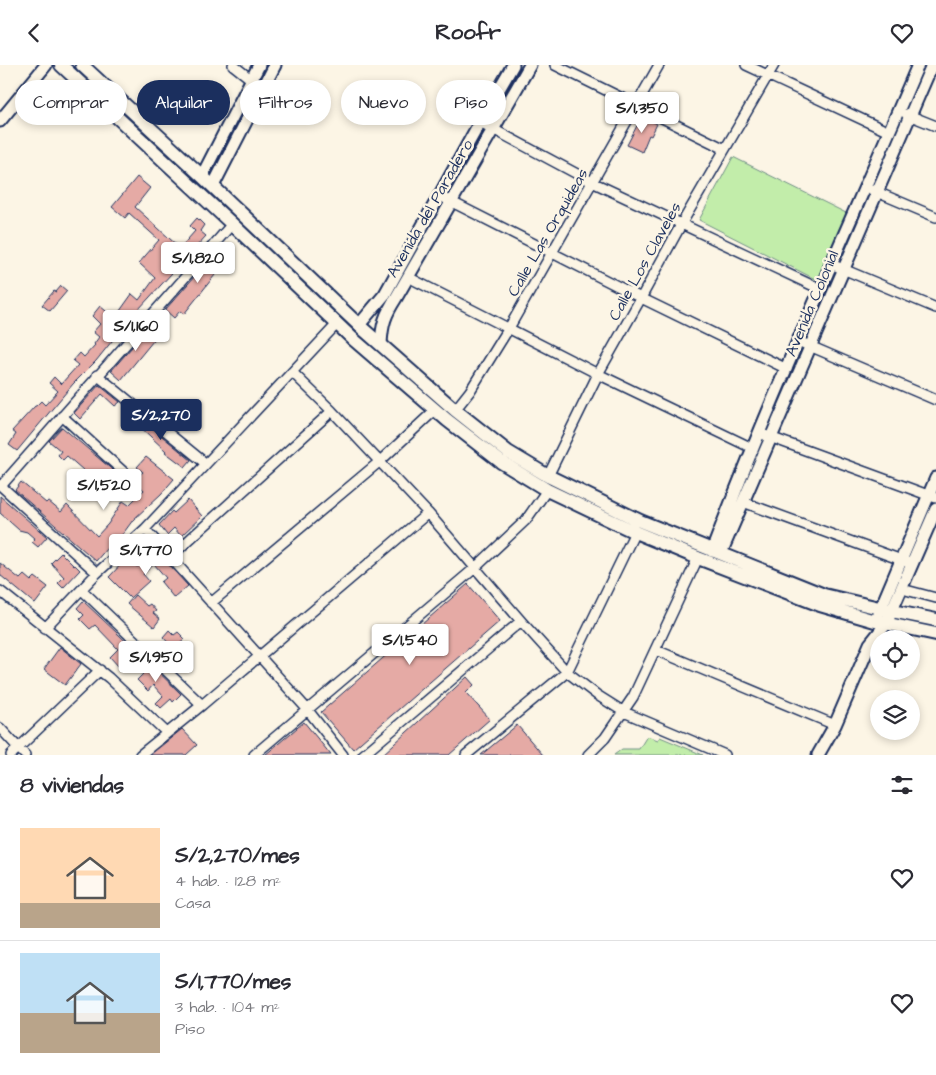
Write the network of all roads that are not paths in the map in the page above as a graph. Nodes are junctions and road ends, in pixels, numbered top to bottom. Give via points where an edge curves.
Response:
1 (46, 65) edge
2 (61, 65) edge
3 (82, 65) edge
4 (233, 65) edge
5 (259, 65) edge
6 (275, 65) edge
7 (514, 65) edge
8 (530, 65) edge
9 (555, 65) edge
10 (660, 65) edge
11 (746, 65) edge
12 (774, 65) edge
13 (918, 65) edge
14 (932, 65) edge
15 (768, 76) junction
16 (252, 80) joint
17 (267, 80) edge
18 (505, 80) edge
19 (240, 103) edge
20 (636, 105) junction
21 (899, 111) junction
22 (910, 115) junction
23 (0, 121) edge
24 (244, 125) edge
25 (478, 125) edge
26 (486, 125) edge
27 (936, 126) edge
28 (494, 129) junction
29 (889, 132) junction
30 (725, 149) junction
31 (202, 176) junction
32 (592, 182) junction
33 (213, 186) junction
34 (865, 187) junction
35 (877, 192) junction
36 (440, 195) junction
37 (451, 202) junction
38 (936, 217) edge
39 (232, 223) junction
40 (682, 223) junction
41 (552, 253) junction
42 (831, 264) junction
43 (843, 270) junction
44 (408, 277) junction
45 (820, 289) junction
46 (641, 299) junction
47 (936, 308) edge
48 (337, 324) junction
49 (361, 327) junction
50 (509, 328) junction
51 (353, 339) junction
52 (798, 341) junction
53 (381, 344) junction
54 (810, 346) junction
55 (787, 369) junction
56 (292, 371) junction
57 (598, 374) junction
58 (97, 375) junction
59 (936, 400) edge
60 (435, 410) junction
61 (455, 410) junction
62 (332, 411) junction
63 (62, 416) junction
64 (759, 433) junction
65 (771, 438) junction
66 (752, 447) junction
67 (379, 462) junction
68 (205, 463) junction
69 (128, 475) dead end
70 (548, 476) junction
71 (936, 478) edge
72 (1, 486) edge
73 (547, 490) junction
74 (932, 496) edge
75 (743, 502) junction
76 (936, 509) edge
77 (428, 513) junction
78 (145, 529) junction
79 (635, 532) junction
80 (717, 552) junction
81 (170, 557) junction
82 (698, 558) junction
83 (901, 560) junction
84 (912, 564) junction
85 (475, 568) junction
86 (97, 573) junction
87 (902, 589) junction
88 (82, 590) junction
89 (0, 591) edge
90 (936, 598) edge
91 (211, 603) junction
92 (886, 610) junction
93 (936, 620) edge
94 (521, 621) junction
95 (880, 622) junction
96 (44, 627) junction
97 (936, 634) edge
98 (656, 650) junction
99 (260, 656) junction
100 (100, 670) junction
101 (567, 672) junction
102 (202, 705) junction
103 (307, 709) junction
104 (624, 711) junction
105 (835, 725) junction
106 (0, 727) edge
107 (167, 733) junction
108 (19, 747) junction
109 (11, 755) edge
110 (25, 755) edge
111 (140, 755) edge
112 (254, 755) edge
113 (343, 755) edge
114 (363, 755) edge
115 (466, 755) edge
116 (588, 755) edge
117 (726, 755) edge
118 (818, 755) edge

1 - 23 street
2 - 39 main road
3 - 31 main road
4 - 16 street
5 - 16 street
6 - 17 street
7 - 18 street, Avenida del Paradero
8 - 28 street, Avenida del Paradero
9 - 20 street
10 - 20 street, Calle Las Orquideas
11 - 15 street
12 - 15 street, Calle Los Claveles
13 - 21 street
14 - 22 street, Avenida Colonial
15 - 29 street
15 - 30 street, Calle Los Claveles
19 - 31 street
20 - 30 street
20 - 32 street, Calle Las Orquideas
21 - 22 street
21 - 29 street
22 - 27 street
22 - 35 street, Avenida Colonial
24 - 33 street
25 - 36 street, Avenida del Paradero
26 - 28 street
28 - 32 street
28 - 37 street, Avenida del Paradero
29 - 34 street
30 - 40 street, Calle Los Claveles
31 - 33 main road
32 - 40 street
32 - 41 street, Calle Las Orquideas
33 - 49 main road
34 - 35 street
34 - 42 street
35 - 38 street
35 - 43 street, Avenida Colonial
36 - 37 street
36 - 49 street, Avenida del Paradero via 385,294
37 - 41 street
37 - 44 street, Avenida del Paradero
39 - 48 main road
39 - 58 street
40 - 45 street
40 - 46 street, Calle Los Claveles
41 - 46 street
41 - 50 street, Calle Las Orquideas
42 - 43 street
42 - 45 street
43 - 47 street
43 - 54 street, Avenida Colonial
44 - 50 street
44 - 53 street, Avenida del Paradero via 386,313
45 - 52 street
46 - 55 street
46 - 57 street, Calle Los Claveles
48 - 51 main road
48 - 56 street
49 - 51 main road
49 - 53 main road
50 - 57 street
50 - 61 street, Calle Las Orquideas
51 - 60 main road
52 - 54 street
52 - 55 street
53 - 61 main road
54 - 59 street
54 - 65 street, Avenida Colonial
55 - 64 street
56 - 62 street
56 - 68 street
57 - 66 street
57 - 70 street, Calle Los Claveles
58 - 63 street
58 - 68 street
60 - 67 street
60 - 73 main road via 501,462
61 - 70 main road via 508,452
62 - 67 street
62 - 81 street
63 - 69 street
63 - 72 street
64 - 65 street
64 - 66 street
65 - 74 street
65 - 75 street, Avenida Colonial
66 - 80 street
67 - 77 street
67 - 91 street
68 - 78 street
70 - 80 main road via 640,521
71 - 74 street
72 - 86 street
73 - 79 main road
73 - 85 street via 526,520
74 - 83 street
75 - 80 street, Avenida Colonial
75 - 83 street
76 - 84 street
77 - 85 street
77 - 99 street
78 - 81 street
78 - 86 street
79 - 82 main road
79 - 101 street
80 - 92 main road via 824,595
81 - 91 street
82 - 95 main road via 820,605
82 - 98 street
83 - 84 street
83 - 92 street
84 - 87 street
85 - 94 street
85 - 103 street
86 - 88 street
87 - 90 street
87 - 92 street
88 - 96 street
88 - 102 street
89 - 96 street
91 - 99 street
92 - 93 main road
92 - 95 street
94 - 101 street
94 - 114 street
95 - 97 main road
95 - 105 street
96 - 100 street
98 - 104 street
98 - 105 street
99 - 102 street
99 - 103 street
100 - 107 street
100 - 108 street
101 - 104 street
101 - 115 street
102 - 107 street
103 - 112 street
103 - 113 street
104 - 116 street
104 - 117 street
105 - 118 street
106 - 108 street
107 - 111 street
108 - 109 street
108 - 110 street

